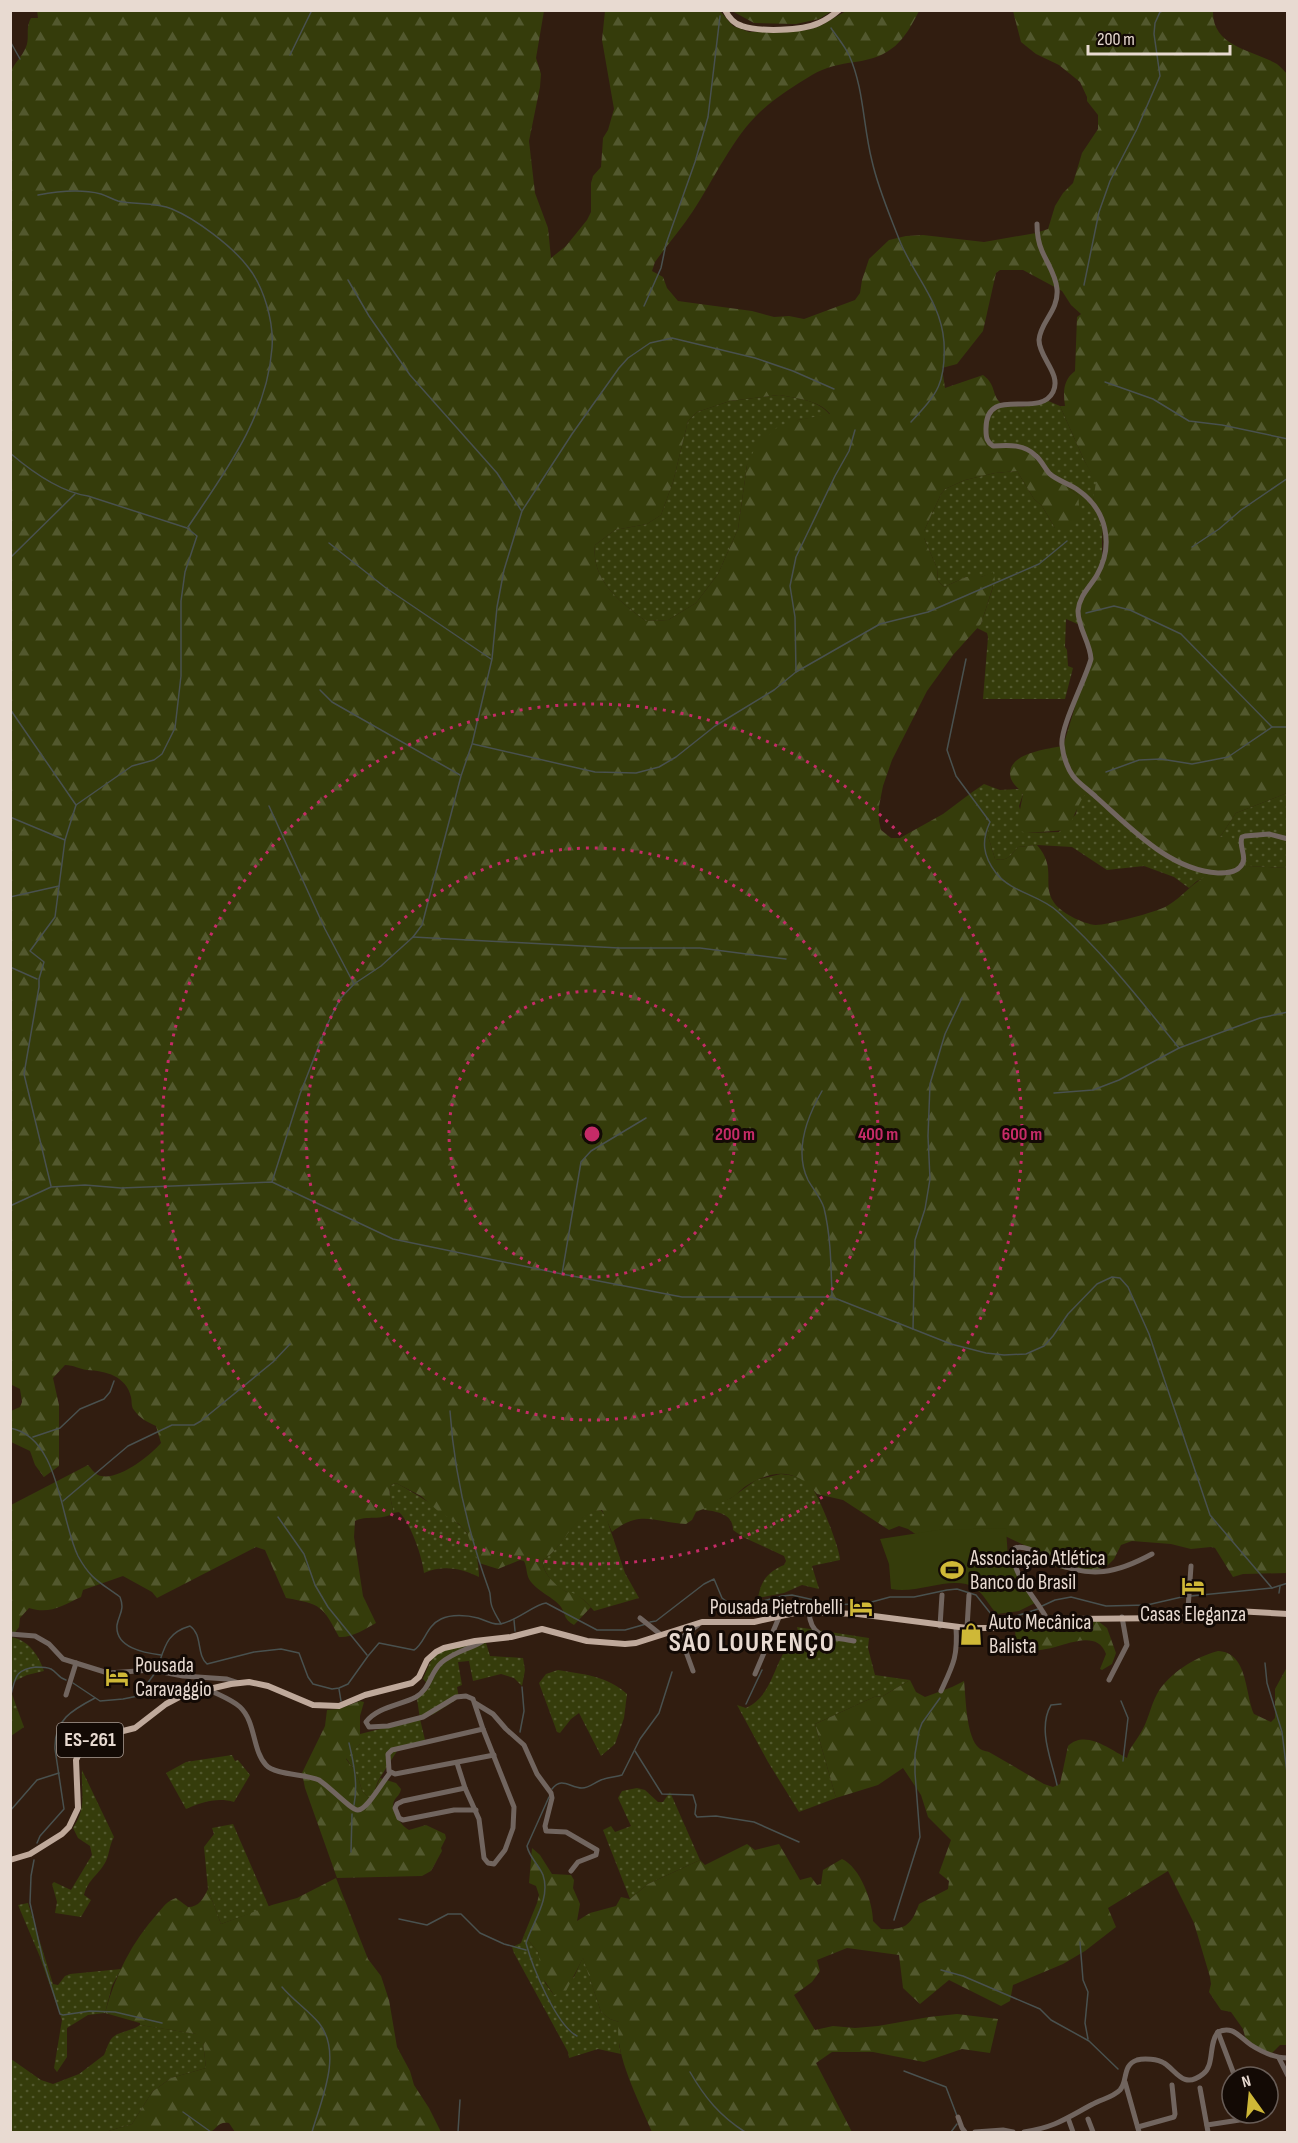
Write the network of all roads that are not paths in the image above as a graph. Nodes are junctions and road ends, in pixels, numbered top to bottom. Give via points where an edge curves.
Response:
1 (725, 10) edge
2 (839, 10) edge
3 (1037, 224) dead end
4 (1287, 839) edge
5 (1152, 1554) dead end
6 (1191, 1566) dead end
7 (942, 1595) dead end
8 (969, 1595) dead end
9 (808, 1612) junction
10 (1227, 1612) junction
11 (1287, 1614) edge
12 (780, 1615) junction
13 (1122, 1617) junction
14 (642, 1619) dead end
15 (1048, 1621) junction
16 (702, 1622) junction
17 (940, 1626) junction
18 (956, 1628) junction
19 (967, 1628) junction
20 (10, 1634) edge
21 (660, 1634) junction
22 (484, 1640) junction
23 (854, 1641) dead end
24 (76, 1663) junction
25 (693, 1671) dead end
26 (755, 1674) dead end
27 (1109, 1680) dead end
28 (239, 1683) junction
29 (207, 1689) junction
30 (941, 1691) dead end
31 (66, 1695) dead end
32 (475, 1703) junction
33 (483, 1729) junction
34 (494, 1755) junction
35 (457, 1763) junction
36 (390, 1773) junction
37 (465, 1788) junction
38 (476, 1810) junction
39 (10, 1860) edge
40 (571, 1870) dead end
41 (1218, 2032) junction
42 (1279, 2058) junction
43 (1287, 2058) edge
44 (1230, 2065) edge
45 (1287, 2076) edge
46 (1125, 2081) junction
47 (1172, 2085) dead end
48 (1200, 2088) dead end
49 (958, 2117) dead end
50 (1068, 2118) junction
51 (1088, 2119) dead end
52 (1220, 2122) edge
53 (1207, 2125) junction
54 (1138, 2130) edge
55 (1040, 2132) edge
56 (966, 2133) edge
57 (975, 2133) edge
58 (1013, 2133) edge
59 (1024, 2133) edge
60 (1073, 2133) edge
61 (1093, 2133) edge
62 (1208, 2133) edge

1 - 2 main road via 741,26 783,29 808,27
3 - 4 street via 1041,249 1057,290 1057,301 1039,342 1052,371 1053,392 1035,403 1002,404 991,413 986,428 990,444 1029,451 1050,474 1087,497 1101,516 1105,531 1105,558 1078,610 1091,659 1062,736 1070,771 1153,845 1195,868 1220,873 1236,870 1243,863 1240,842 1245,836 1269,834
5 - 15 street via 1101,1573 1072,1569 1023,1547 1017,1548 1013,1555 1018,1573
6 - 10 street via 1189,1610
7 - 17 street
8 - 19 street
9 - 12 main road, ES-261
9 - 17 main road, ES-261 via 858,1614
9 - 23 street via 816,1633
10 - 11 main road, ES-261
10 - 13 main road, ES-261 via 1171,1618
12 - 16 main road, ES-261 via 754,1622
12 - 26 street
13 - 15 main road, ES-261
13 - 27 street via 1126,1646
14 - 21 street
15 - 19 main road, ES-261
16 - 21 main road, ES-261
16 - 25 street via 681,1638
17 - 18 main road, ES-261
18 - 19 main road, ES-261
18 - 30 street via 955,1662
20 - 24 street via 35,1636 63,1659
21 - 22 main road, ES-261 via 636,1643 605,1643 542,1629
22 - 28 main road, ES-261 via 436,1652 412,1683 339,1706 313,1705 268,1686
22 - 32 street via 446,1658 419,1695 382,1710 369,1718 366,1725 388,1726 423,1717 462,1696 469,1696
24 - 28 street via 108,1673 152,1670
24 - 31 street
28 - 29 main road, ES-261
29 - 36 street via 245,1714 270,1768 316,1779 357,1811 366,1808
29 - 39 main road, ES-261 via 174,1698 135,1728 83,1746 76,1760 78,1808 69,1827 30,1854
32 - 33 street
32 - 40 street via 494,1714 524,1745 551,1793 546,1831 566,1832 597,1850 596,1855 578,1862
33 - 34 street
33 - 36 street via 392,1750 388,1754
34 - 35 street
34 - 38 street via 515,1812 505,1850 491,1864 484,1856
35 - 36 street
35 - 37 street
37 - 38 street
37 - 38 street via 403,1801 395,1808 403,1820
41 - 42 street via 1235,2031 1250,2044
41 - 44 street
41 - 46 street via 1213,2038 1209,2066 1201,2076 1182,2078 1164,2063 1141,2059 1128,2067
42 - 43 street
42 - 45 street
46 - 50 street via 1112,2096
46 - 54 street
47 - 54 street via 1174,2117
48 - 53 street
49 - 56 street
50 - 55 street
50 - 60 street
51 - 61 street
52 - 53 street
53 - 62 street
55 - 59 street
57 - 58 street

